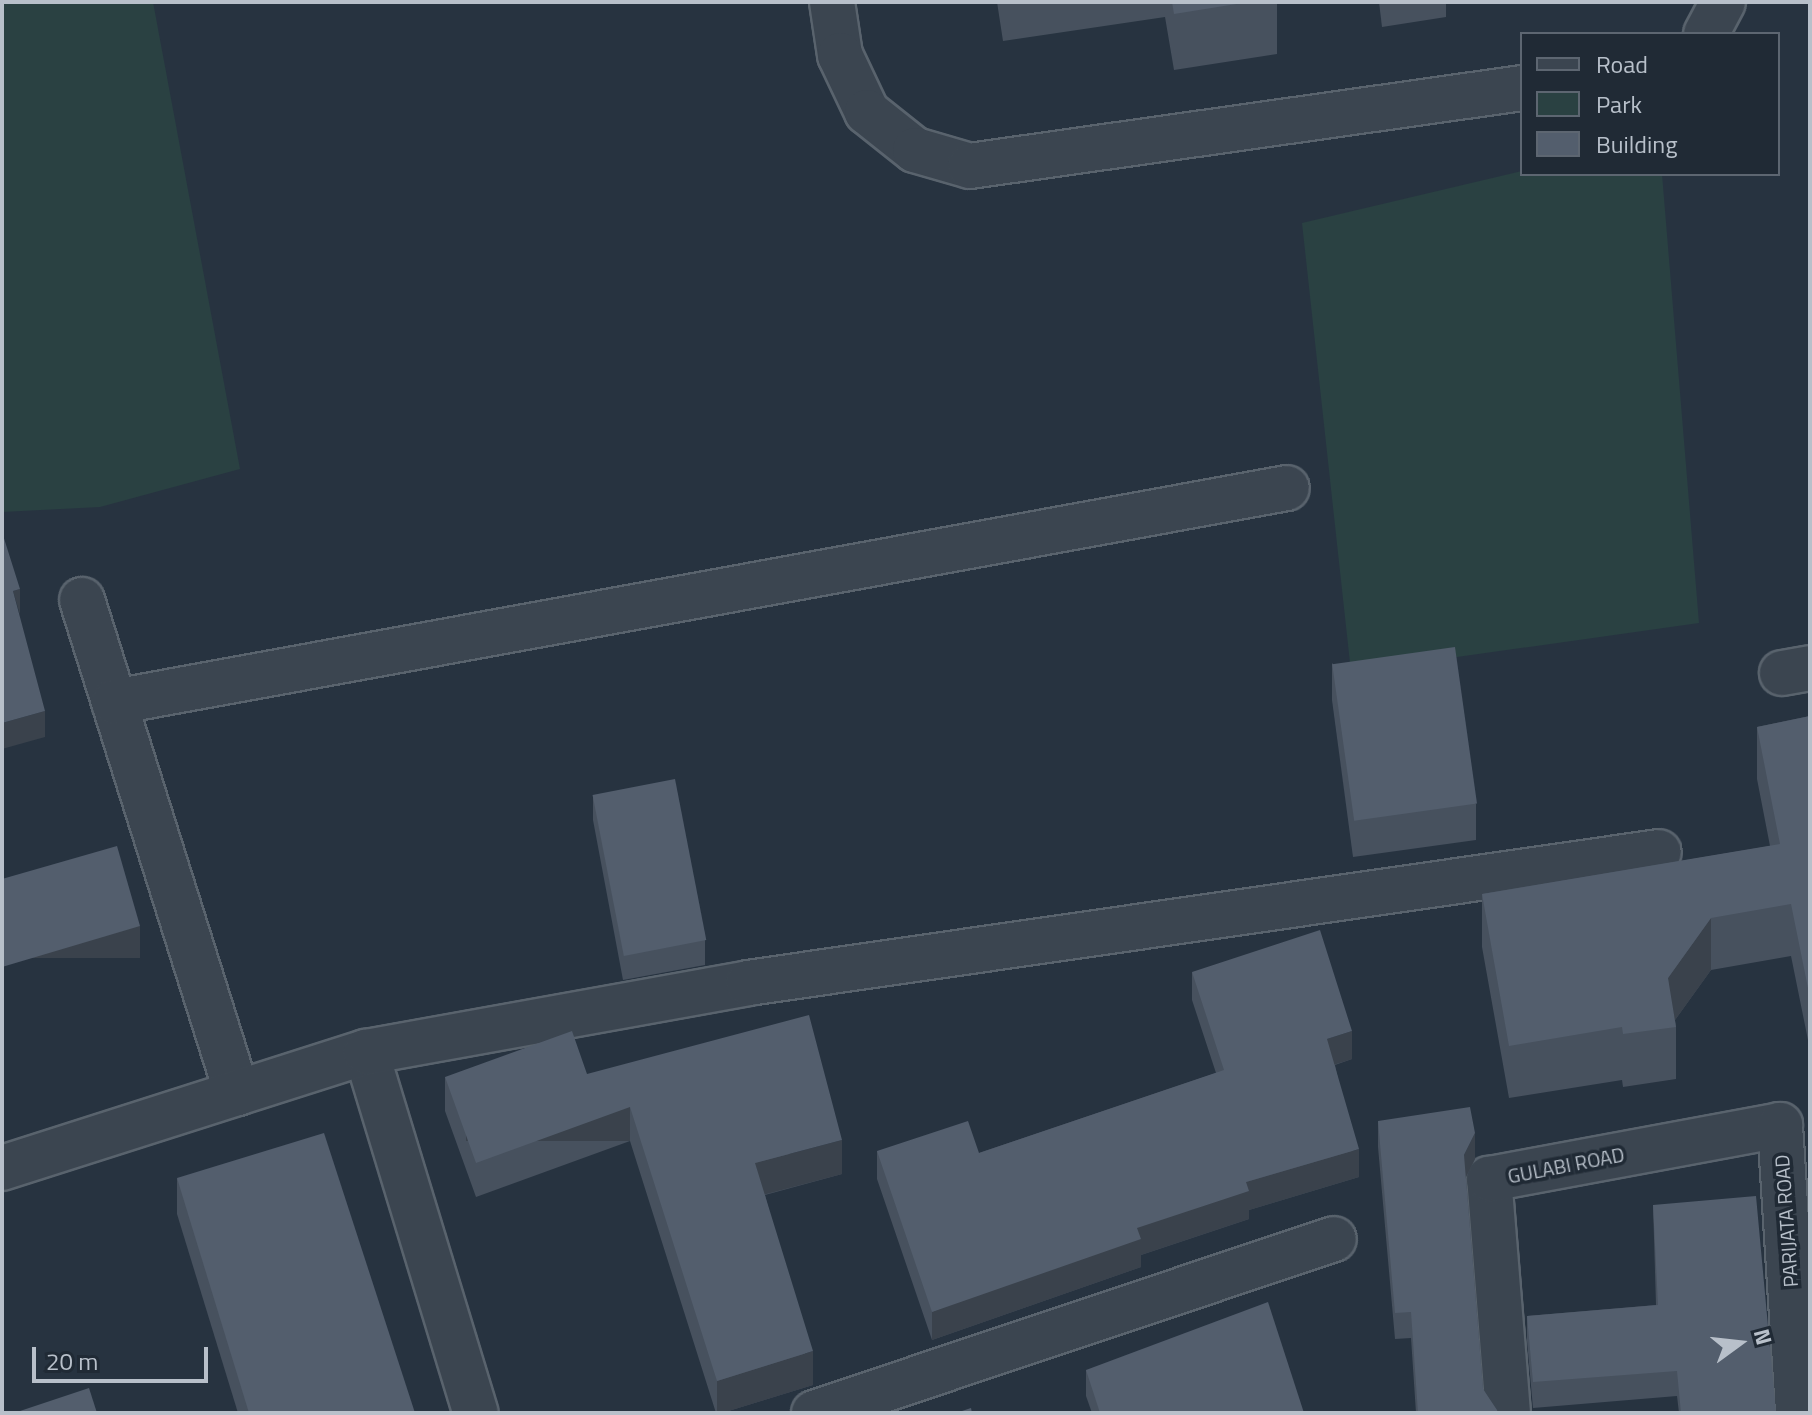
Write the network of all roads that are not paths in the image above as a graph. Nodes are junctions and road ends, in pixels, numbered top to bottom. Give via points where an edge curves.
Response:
1 (832, 2) edge
2 (1723, 2) edge
3 (1707, 32) edge
4 (1520, 88) edge
5 (1287, 488) dead end
6 (82, 600) dead end
7 (114, 702) junction
8 (1659, 852) dead end
9 (366, 1052) junction
10 (237, 1093) junction
11 (1780, 1125) joint
12 (2, 1168) edge
13 (1334, 1239) dead end
14 (476, 1413) edge
15 (814, 1413) edge
16 (1508, 1413) edge
17 (1798, 1413) edge

1 - 4 street via 840,55 867,112 915,150 970,166
2 - 3 street
5 - 7 street
6 - 7 street
7 - 10 street
8 - 9 street via 748,983
9 - 10 street
9 - 14 street
10 - 12 street
11 - 16 street, GULABI ROAD via 1489,1179
11 - 17 street, PARIJATA ROAD
13 - 15 street

